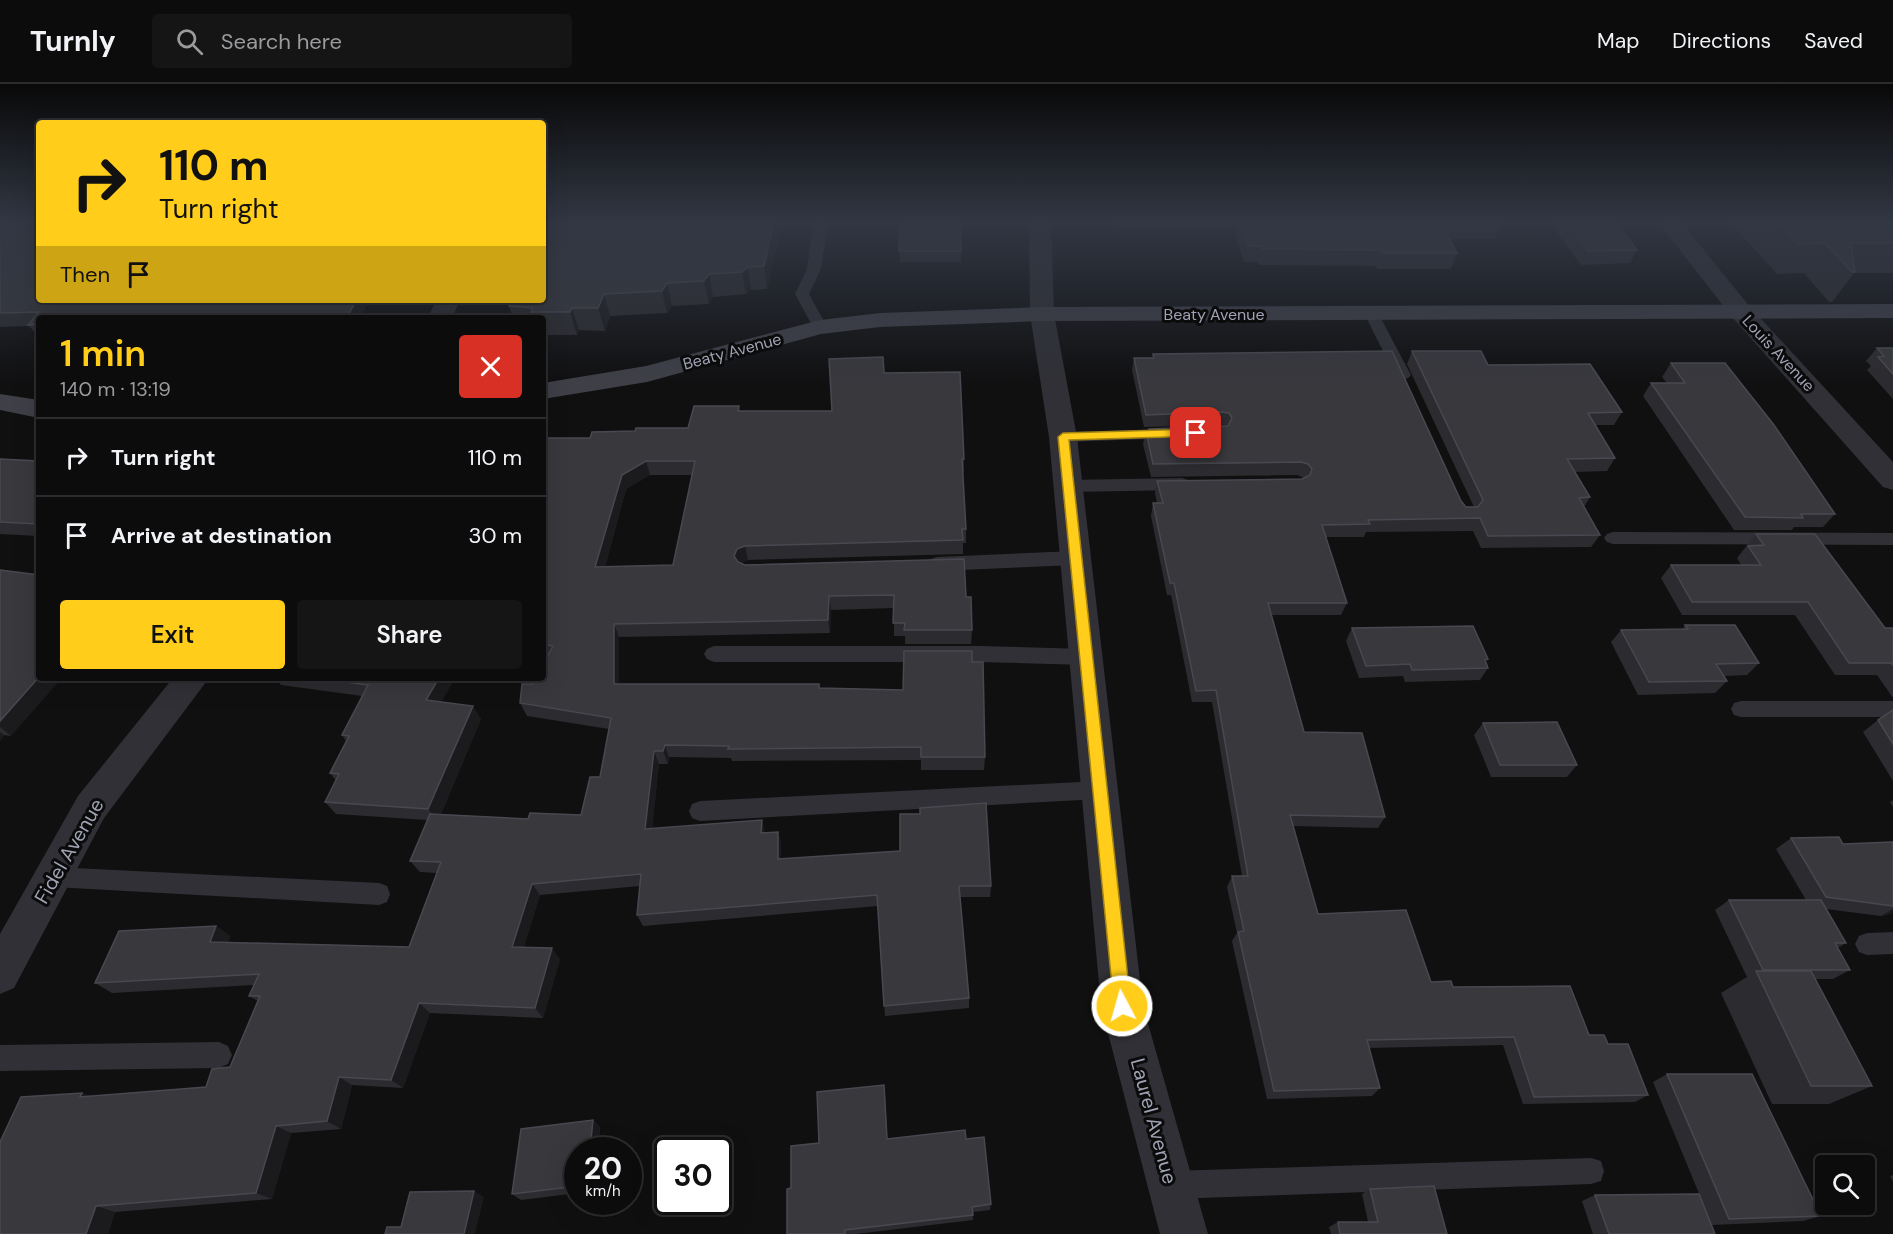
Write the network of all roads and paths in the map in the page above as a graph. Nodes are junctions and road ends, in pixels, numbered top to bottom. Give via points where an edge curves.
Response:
1 (811, 276) edge
2 (1041, 276) edge
3 (1712, 276) edge
4 (1893, 311) edge
5 (1741, 312) junction
6 (1371, 313) junction
7 (1042, 314) junction
8 (820, 327) junction
9 (1408, 386) edge
10 (546, 391) edge
11 (0, 402) edge
12 (36, 408) edge
13 (1185, 434) edge
14 (1063, 437) junction
15 (1892, 478) edge
16 (1197, 484) edge
17 (1068, 486) junction
18 (1613, 538) dead end
19 (1893, 539) edge
20 (1075, 558) junction
21 (915, 565) edge
22 (714, 654) dead end
23 (1086, 657) junction
24 (190, 681) edge
25 (1741, 709) dead end
26 (1893, 709) edge
27 (1100, 790) junction
28 (700, 812) dead end
29 (54, 877) junction
30 (379, 894) dead end
31 (1893, 943) edge
32 (1867, 944) dead end
33 (0, 974) edge
34 (219, 1055) dead end
35 (0, 1058) edge
36 (1591, 1171) dead end
37 (1171, 1185) junction
38 (1184, 1234) edge

1 - 8 lane via 802,294
2 - 7 street, Laurel Avenue
3 - 5 street, Louis Avenue
4 - 5 street, Beaty Avenue
5 - 6 street, Beaty Avenue
5 - 15 street, Louis Avenue
6 - 7 street, Beaty Avenue
6 - 9 lane
7 - 8 street, Beaty Avenue via 880,320
7 - 14 street, Laurel Avenue
8 - 10 street, Beaty Avenue via 647,374
11 - 12 street
13 - 14 lane
14 - 17 street, Laurel Avenue
16 - 17 lane
17 - 20 street, Laurel Avenue
18 - 19 lane
20 - 21 lane
20 - 23 street, Laurel Avenue
22 - 23 lane
23 - 27 street, Laurel Avenue
24 - 29 street, Fidel Avenue via 92,807
25 - 26 lane
27 - 28 lane
27 - 37 street, Laurel Avenue via 1122,1006
29 - 30 lane
29 - 33 street, Fidel Avenue
31 - 32 lane
34 - 35 lane
36 - 37 lane
37 - 38 street, Laurel Avenue

